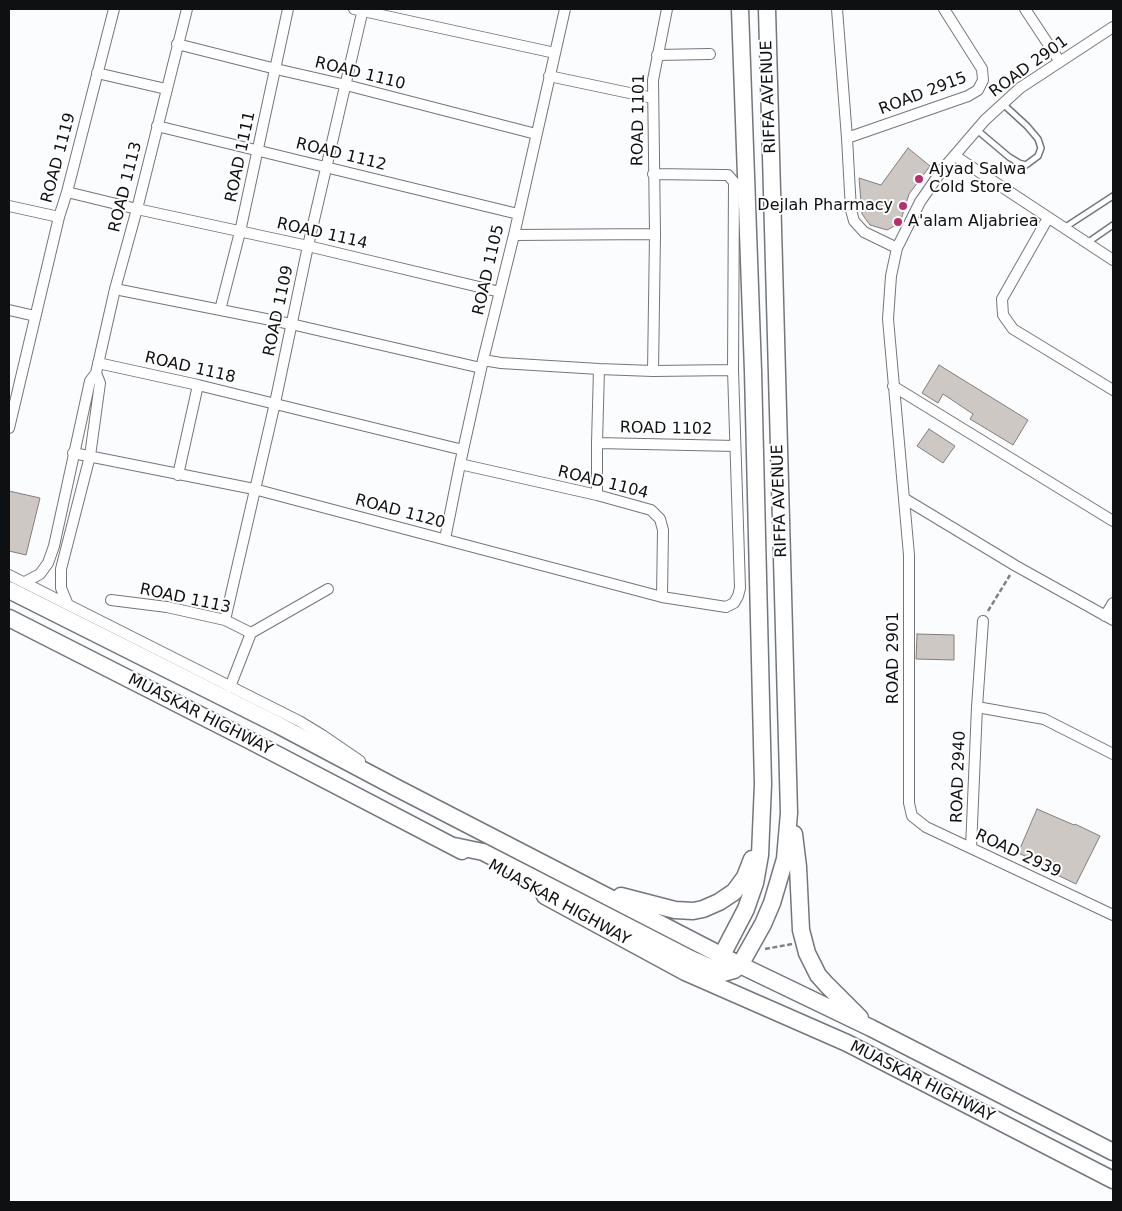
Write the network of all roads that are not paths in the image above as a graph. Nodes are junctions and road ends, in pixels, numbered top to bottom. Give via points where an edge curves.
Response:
1 (114, 9) edge
2 (186, 9) edge
3 (288, 9) edge
4 (565, 9) edge
5 (667, 9) edge
6 (740, 9) edge
7 (767, 9) edge
8 (837, 9) edge
9 (944, 9) edge
10 (1025, 9) edge
11 (360, 10) edge
12 (1113, 27) edge
13 (177, 44) junction
14 (555, 53) junction
15 (710, 54) dead end
16 (657, 55) junction
17 (1060, 62) junction
18 (276, 69) junction
19 (97, 73) junction
20 (549, 76) junction
21 (346, 85) junction
22 (166, 89) junction
23 (653, 98) junction
24 (1002, 104) junction
25 (157, 126) junction
26 (977, 130) junction
27 (536, 134) junction
28 (847, 138) junction
29 (258, 151) junction
30 (955, 156) junction
31 (327, 167) junction
32 (653, 174) junction
33 (67, 192) junction
34 (1113, 196) edge
35 (9, 206) edge
36 (137, 209) junction
37 (518, 214) junction
38 (59, 217) junction
39 (1048, 218) junction
40 (1113, 225) edge
41 (1064, 228) junction
42 (240, 232) junction
43 (655, 234) junction
44 (514, 235) junction
45 (1086, 243) junction
46 (308, 246) junction
47 (897, 248) junction
48 (1113, 260) edge
49 (115, 289) junction
50 (500, 292) junction
51 (9, 310) edge
52 (220, 310) junction
53 (35, 316) junction
54 (291, 324) junction
55 (482, 364) junction
56 (97, 368) junction
57 (600, 369) junction
58 (733, 370) junction
59 (653, 371) junction
60 (198, 385) junction
61 (893, 386) junction
62 (1113, 390) edge
63 (275, 403) junction
64 (9, 422) edge
65 (597, 443) junction
66 (735, 446) junction
67 (463, 450) junction
68 (73, 452) junction
69 (90, 456) junction
70 (460, 464) junction
71 (178, 475) junction
72 (254, 489) junction
73 (598, 495) junction
74 (905, 499) junction
75 (1113, 521) edge
76 (445, 539) junction
77 (9, 575) edge
78 (25, 582) junction
79 (328, 589) dead end
80 (9, 590) edge
81 (662, 597) junction
82 (111, 600) dead end
83 (1113, 603) edge
84 (68, 605) junction
85 (9, 618) edge
86 (1109, 618) edge
87 (225, 620) junction
88 (983, 621) road end
89 (251, 632) junction
90 (230, 687) junction
91 (977, 707) junction
92 (1113, 754) edge
93 (395, 787) junction
94 (789, 813) junction
95 (912, 816) joint
96 (761, 828) junction
97 (454, 846) junction
98 (972, 848) junction
99 (594, 889) junction
100 (1113, 916) edge
101 (722, 955) junction
102 (740, 965) junction
103 (723, 973) junction
104 (744, 999) junction
105 (871, 1028) junction
106 (1113, 1152) edge
107 (1113, 1180) edge

1 - 19 street, ROAD 1119
2 - 13 street, ROAD 1113
3 - 18 street, ROAD 1111
4 - 14 street, ROAD 1105
5 - 16 street, ROAD 1101
6 - 96 main road, RIFFA AVENUE via 759,622
7 - 94 main road, RIFFA AVENUE
8 - 28 street
9 - 28 street, ROAD 2915 via 982,68 983,80 978,90
10 - 17 street
11 - 14 street
11 - 21 street, ROAD 1109
12 - 17 street, ROAD 2901
13 - 18 street, ROAD 1110
13 - 22 street, ROAD 1113
14 - 20 street, ROAD 1105
15 - 16 street
16 - 23 street, ROAD 1101
17 - 24 street, ROAD 2901
18 - 21 street, ROAD 1110
18 - 29 street, ROAD 1111
19 - 22 street
19 - 33 street, ROAD 1119
20 - 23 street
20 - 27 street, ROAD 1105
21 - 27 street, ROAD 1110
21 - 31 street, ROAD 1109
22 - 25 street, ROAD 1113
23 - 32 street, ROAD 1101
24 - 26 street, ROAD 2901
24 - 26 lane via 1038,139 1041,148 1038,156 1026,165 1019,164
25 - 29 street, ROAD 1112
25 - 36 street, ROAD 1113
26 - 30 street, ROAD 2901
27 - 37 street, ROAD 1105
28 - 47 street via 850,204 854,221 864,232
29 - 31 street, ROAD 1112
29 - 42 street, ROAD 1111
30 - 39 street
30 - 47 street, ROAD 2901 via 920,202
31 - 37 street, ROAD 1112
31 - 46 street, ROAD 1109
32 - 43 street, ROAD 1101
32 - 58 street via 728,175 734,182
33 - 36 street
33 - 38 street, ROAD 1119
34 - 41 lane
35 - 38 street
36 - 42 street, ROAD 1114
36 - 49 street, ROAD 1113
37 - 44 street, ROAD 1105
38 - 53 street, ROAD 1119
39 - 41 street
39 - 62 street via 1002,299 1003,315 1014,329
40 - 45 lane
41 - 45 street
42 - 46 street, ROAD 1114
42 - 52 street, ROAD 1111
43 - 44 street
43 - 59 street, ROAD 1101
44 - 50 street, ROAD 1105
45 - 48 street
46 - 50 street, ROAD 1114
46 - 54 street, ROAD 1109
47 - 61 street, ROAD 2901 via 888,297
49 - 52 street
49 - 56 street, ROAD 1113
50 - 55 street, ROAD 1105
51 - 53 street
52 - 54 street
53 - 64 street, ROAD 1119
54 - 55 street
54 - 63 street, ROAD 1109
55 - 57 street
55 - 67 street, ROAD 1105
56 - 60 street, ROAD 1118
56 - 68 street, ROAD 1113 via 90,380
56 - 69 street, ROAD 1113 via 100,383
57 - 59 street
57 - 65 street, ROAD 1102
58 - 59 street
58 - 66 street
60 - 63 street, ROAD 1118
60 - 71 street
61 - 74 street, ROAD 2901
61 - 75 street
63 - 67 street, ROAD 1118
63 - 72 street, ROAD 1109
65 - 66 street, ROAD 1102
65 - 73 street, ROAD 1102
66 - 81 street, ROAD 1120 via 738,596 726,607
67 - 70 street, ROAD 1105
68 - 69 street, ROAD 1120
68 - 78 street, ROAD 1113 via 48,563 40,574
69 - 71 street, ROAD 1120
69 - 84 street, ROAD 1113 via 62,569 61,588
70 - 73 street, ROAD 1104
70 - 76 street, ROAD 1105
71 - 72 street, ROAD 1120
72 - 76 street, ROAD 1120
72 - 87 street, ROAD 1109
73 - 81 street, ROAD 1104 via 651,510 660,518 663,530
74 - 86 street
74 - 95 street, ROAD 2901 via 909,555 909,804
76 - 81 street, ROAD 1120
77 - 78 street
78 - 84 street
79 - 89 street
80 - 93 main road, MUASKAR HIGHWAY
82 - 87 street, ROAD 1113 via 167,607
83 - 86 street
84 - 90 street
85 - 97 main road, MUASKAR HIGHWAY
87 - 89 street, ROAD 1113
88 - 91 street, ROAD 2940
89 - 90 street
90 - 93 street via 299,721
91 - 92 street via 1044,719
91 - 98 street, ROAD 2940
93 - 99 main road, MUASKAR HIGHWAY
94 - 102 main road, RIFFA AVENUE via 780,881 763,924
94 - 105 main road via 798,868 801,930 807,953 818,975
95 - 98 street, ROAD 2939 via 926,828
96 - 99 main road via 745,877 734,892 711,906 694,911 675,910
96 - 101 main road, RIFFA AVENUE via 755,883 746,909
97 - 103 main road via 483,852
97 - 104 main road, MUASKAR HIGHWAY via 685,972
98 - 100 street, ROAD 2939
99 - 101 main road, MUASKAR HIGHWAY
101 - 102 main road, MUASKAR HIGHWAY
101 - 103 main road
102 - 103 main road
102 - 105 main road, MUASKAR HIGHWAY
103 - 104 main road via 729,985
104 - 107 main road, MUASKAR HIGHWAY via 847,1043
105 - 106 main road, MUASKAR HIGHWAY

